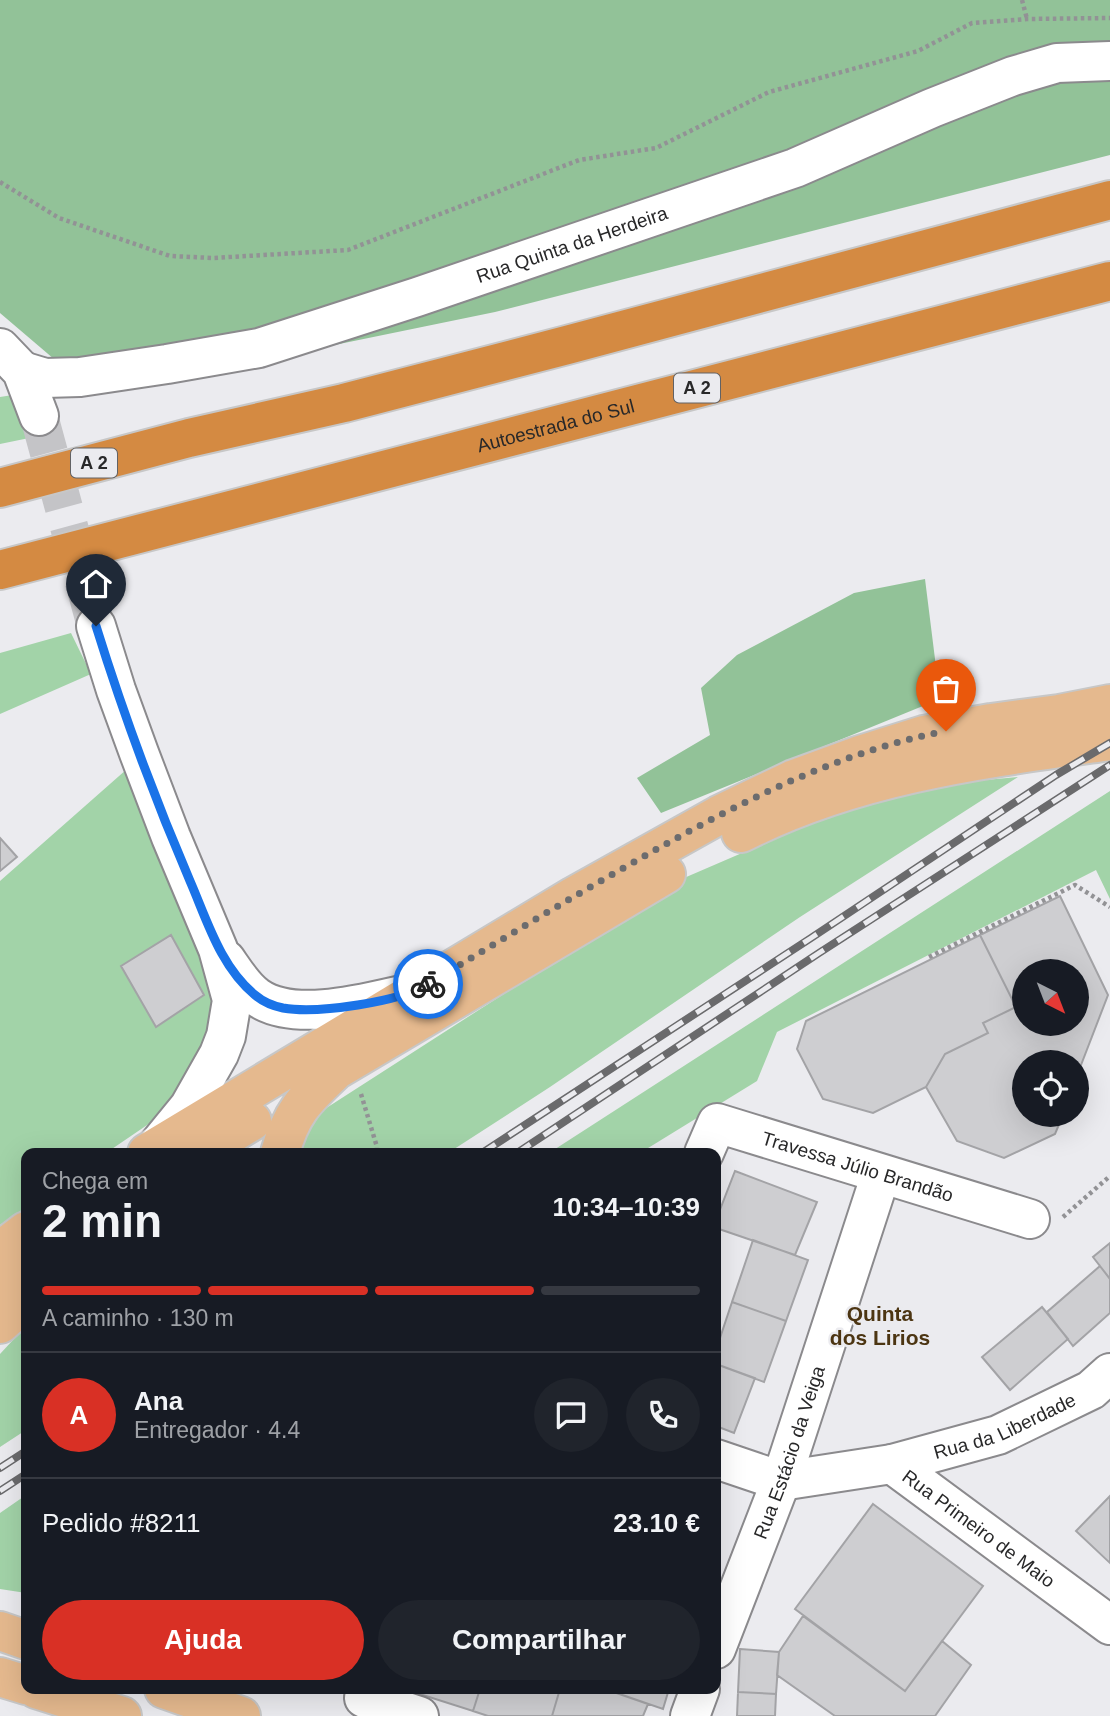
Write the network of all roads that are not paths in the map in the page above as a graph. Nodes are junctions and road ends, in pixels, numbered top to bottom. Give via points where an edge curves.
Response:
1 (1110, 61) edge
2 (1110, 200) edge
3 (1110, 281) edge
4 (11, 360) edge
5 (38, 416) tunnel mouth
6 (0, 488) edge
7 (2, 570) edge
8 (96, 626) tunnel mouth
9 (1110, 704) edge
10 (1110, 741) edge
11 (218, 949) junction
12 (416, 992) junction
13 (347, 1083) junction
14 (166, 1148) edge
15 (168, 1148) edge
16 (210, 1148) edge
17 (282, 1148) edge
18 (706, 1148) edge
19 (881, 1174) junction
20 (1030, 1219) road end
21 (21, 1235) edge
22 (0, 1251) edge
23 (21, 1269) edge
24 (0, 1288) edge
25 (21, 1305) edge
26 (0, 1324) edge
27 (1110, 1373) edge
28 (721, 1461) edge
29 (892, 1464) junction
30 (781, 1481) junction
31 (1110, 1625) edge
32 (21, 1628) edge
33 (0, 1629) edge
34 (721, 1636) edge
35 (21, 1638) edge
36 (36, 1694) edge
37 (53, 1694) edge
38 (178, 1694) edge
39 (240, 1694) edge
40 (367, 1694) edge
41 (698, 1694) edge
42 (70, 1716) edge
43 (122, 1716) edge
44 (241, 1716) edge
45 (259, 1716) edge
46 (419, 1716) edge
47 (690, 1716) edge

1 - 4 street, Rua Quinta da Herdeira via 1057,63 1013,76 795,168 259,348 80,377 45,378
2 - 6 highway, A 2 via 344,403
3 - 7 highway, Autoestrada do Sul / A 2
4 - 5 street
8 - 11 street via 139,754
9 - 12 main road via 924,735 794,779 598,882
10 - 13 main road via 923,770 814,801 770,819 665,874
11 - 12 street via 256,996 284,1008 322,1009
11 - 14 street via 232,1000 226,1036
12 - 15 main road via 226,1107
13 - 16 main road
13 - 17 main road via 299,1107
18 - 19 street, Travessa Júlio Brandão via 717,1123
19 - 20 street, Travessa Júlio Brandão
19 - 30 street, Rua Estácio da Veiga
21 - 22 main road
23 - 24 main road
25 - 26 main road
27 - 29 street, Rua da Liberdade via 1091,1390 998,1435
28 - 30 street, Rua Primeiro de Maio
29 - 30 street, Rua Primeiro de Maio
29 - 31 street, Rua Primeiro de Maio
30 - 34 street, Rua Estácio da Veiga
32 - 33 main road
33 - 35 main road
36 - 42 main road
37 - 43 main road
38 - 44 main road
39 - 45 main road
40 - 46 street
41 - 47 street

